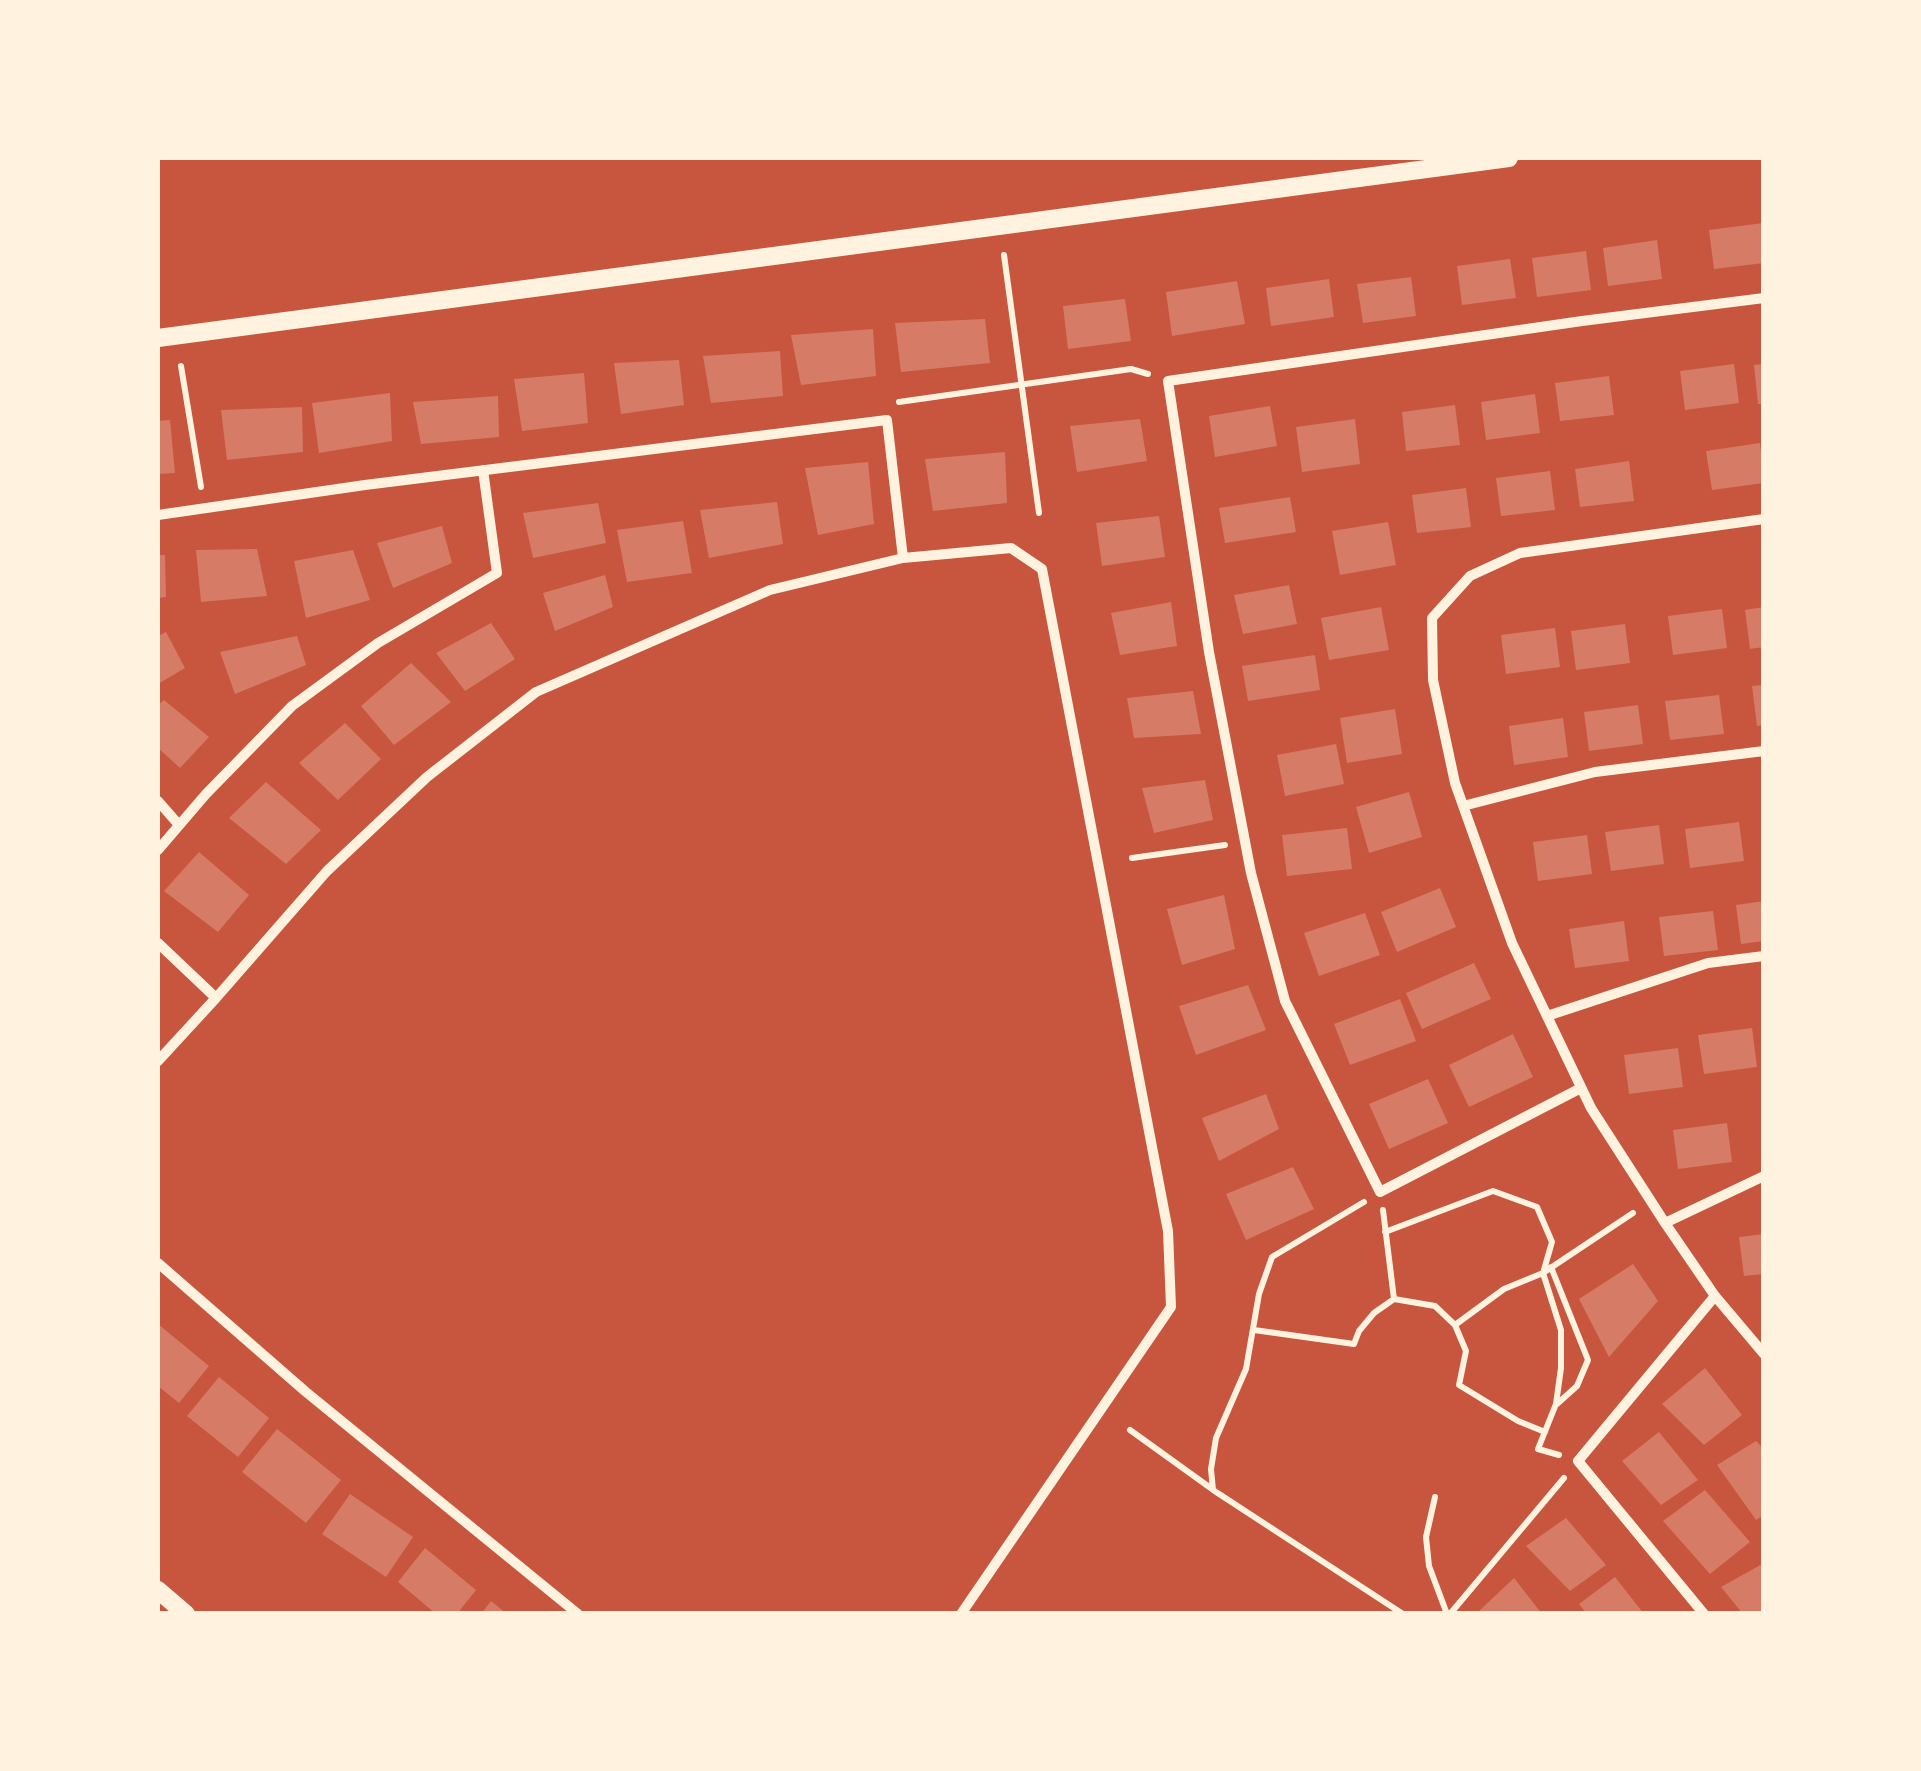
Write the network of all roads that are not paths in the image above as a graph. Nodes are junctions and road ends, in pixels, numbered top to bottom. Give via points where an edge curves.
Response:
1 (1509, 158) edge
2 (1764, 298) edge
3 (158, 338) edge
4 (483, 470) junction
5 (158, 515) edge
6 (1764, 519) edge
7 (903, 558) junction
8 (1764, 751) edge
9 (158, 801) edge
10 (1463, 806) junction
11 (178, 826) junction
12 (158, 850) edge
13 (158, 942) edge
14 (1764, 956) edge
15 (216, 998) junction
16 (1546, 1016) junction
17 (158, 1061) edge
18 (1581, 1088) junction
19 (1764, 1176) edge
20 (1664, 1223) junction
21 (158, 1263) edge
22 (1715, 1296) junction
23 (1764, 1354) edge
24 (158, 1590) edge
25 (186, 1614) edge
26 (578, 1614) edge
27 (961, 1614) edge
28 (1704, 1614) edge

1 - 3 street
2 - 18 street via 1168,381 1251,873 1285,1000 1380,1192
4 - 5 street
4 - 7 street via 888,420
4 - 11 street via 497,573 378,643 292,706
6 - 10 street via 1520,553 1470,576 1432,618 1433,680
7 - 15 street via 770,590 536,692 427,778 327,871
7 - 27 street via 1011,548 1042,569 1168,1231 1172,1307
8 - 10 street via 1595,772
9 - 11 street
10 - 16 street
11 - 12 street
13 - 15 street
14 - 16 street via 1708,963
15 - 17 street
16 - 18 street
18 - 20 street
19 - 20 street
20 - 22 street
21 - 26 street
22 - 23 street
22 - 28 street via 1578,1460
24 - 25 street

